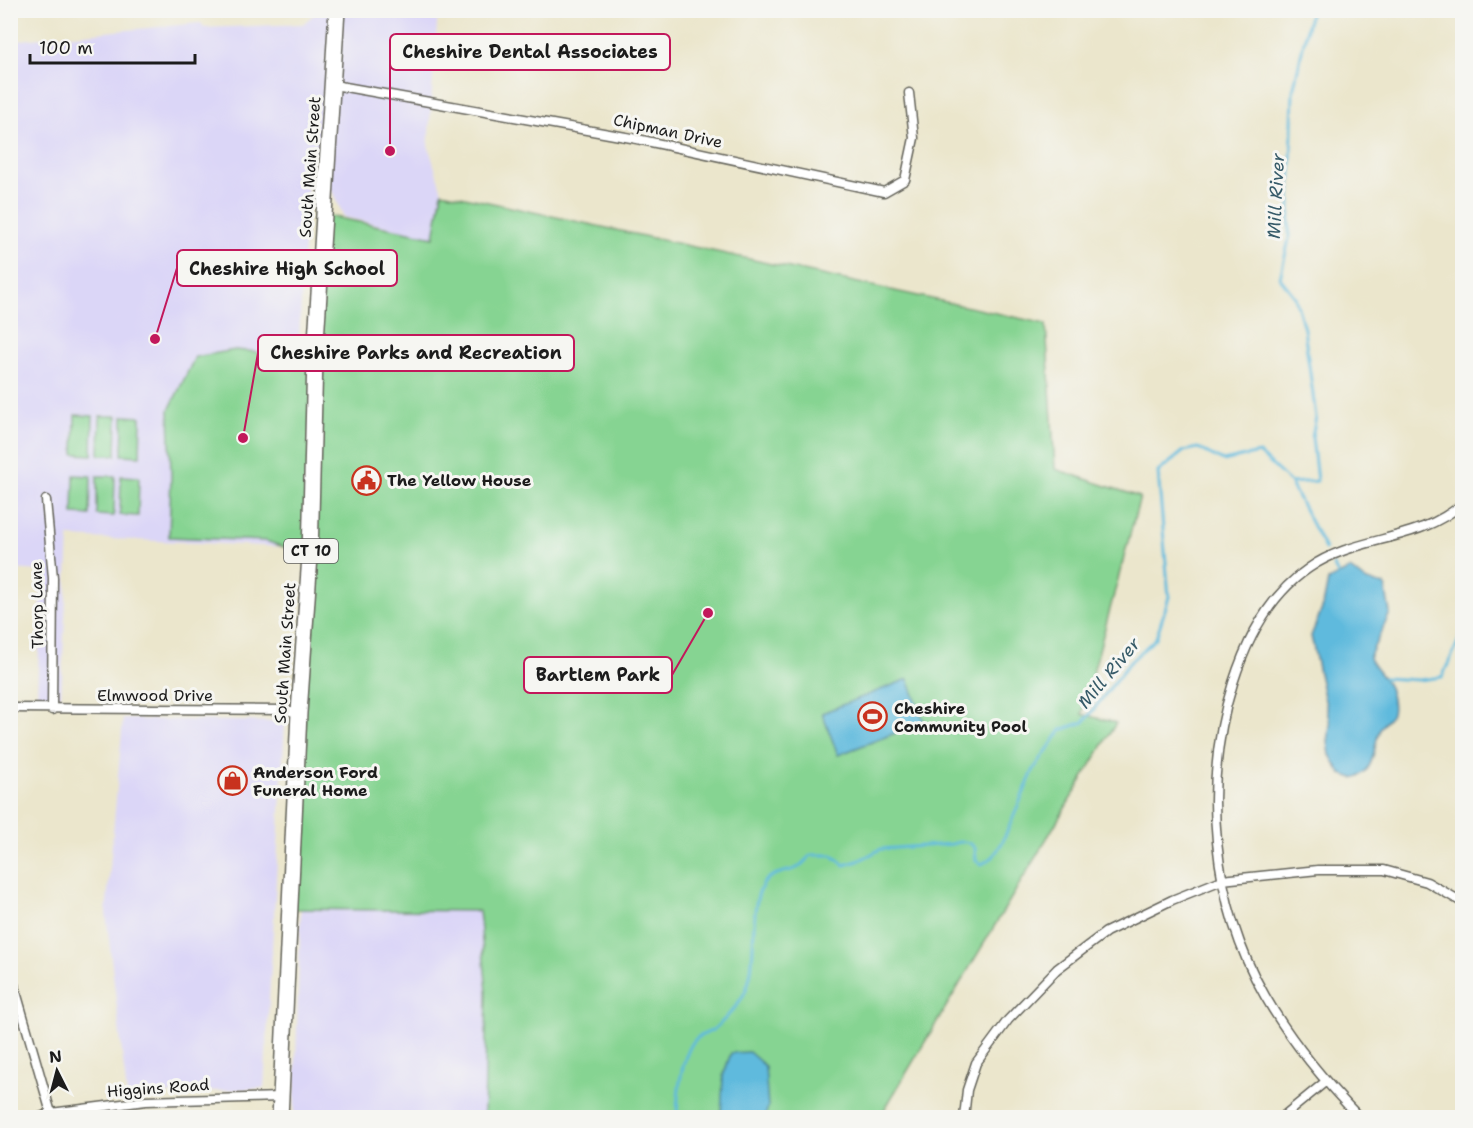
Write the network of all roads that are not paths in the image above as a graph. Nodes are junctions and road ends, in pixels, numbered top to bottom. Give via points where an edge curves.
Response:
1 (337, 10) edge
2 (334, 85) junction
3 (909, 93) dead end
4 (46, 500) dead end
5 (1462, 504) edge
6 (10, 708) edge
7 (52, 710) junction
8 (299, 713) junction
9 (1222, 880) junction
10 (1462, 902) edge
11 (10, 971) edge
12 (1325, 1082) junction
13 (281, 1097) junction
14 (51, 1113) junction
15 (38, 1118) edge
16 (279, 1118) edge
17 (964, 1118) edge
18 (1281, 1118) edge
19 (1360, 1118) edge

1 - 2 highway, South Main Street / CT 10
2 - 3 street, Chipman Drive via 637,139 884,192 904,180 914,138
2 - 8 highway, South Main Street / CT 10 via 315,357 310,556
4 - 7 street, Thorp Lane via 53,578
5 - 9 street via 1426,527 1366,542 1308,568 1280,593 1257,624 1235,676 1218,748 1215,820
6 - 7 street, Elmwood Drive
7 - 8 street, Elmwood Drive
8 - 13 highway, South Main Street / CT 10
9 - 10 street via 1318,870 1384,870 1427,882
9 - 12 street via 1239,939 1265,996
9 - 17 street via 1106,933 1057,969 1008,1020 976,1063 967,1090
11 - 14 street
12 - 18 street
12 - 19 street
13 - 14 street, Higgins Road via 146,1101
13 - 16 highway, South Main Street / CT 10
14 - 15 street, Higgins Road

